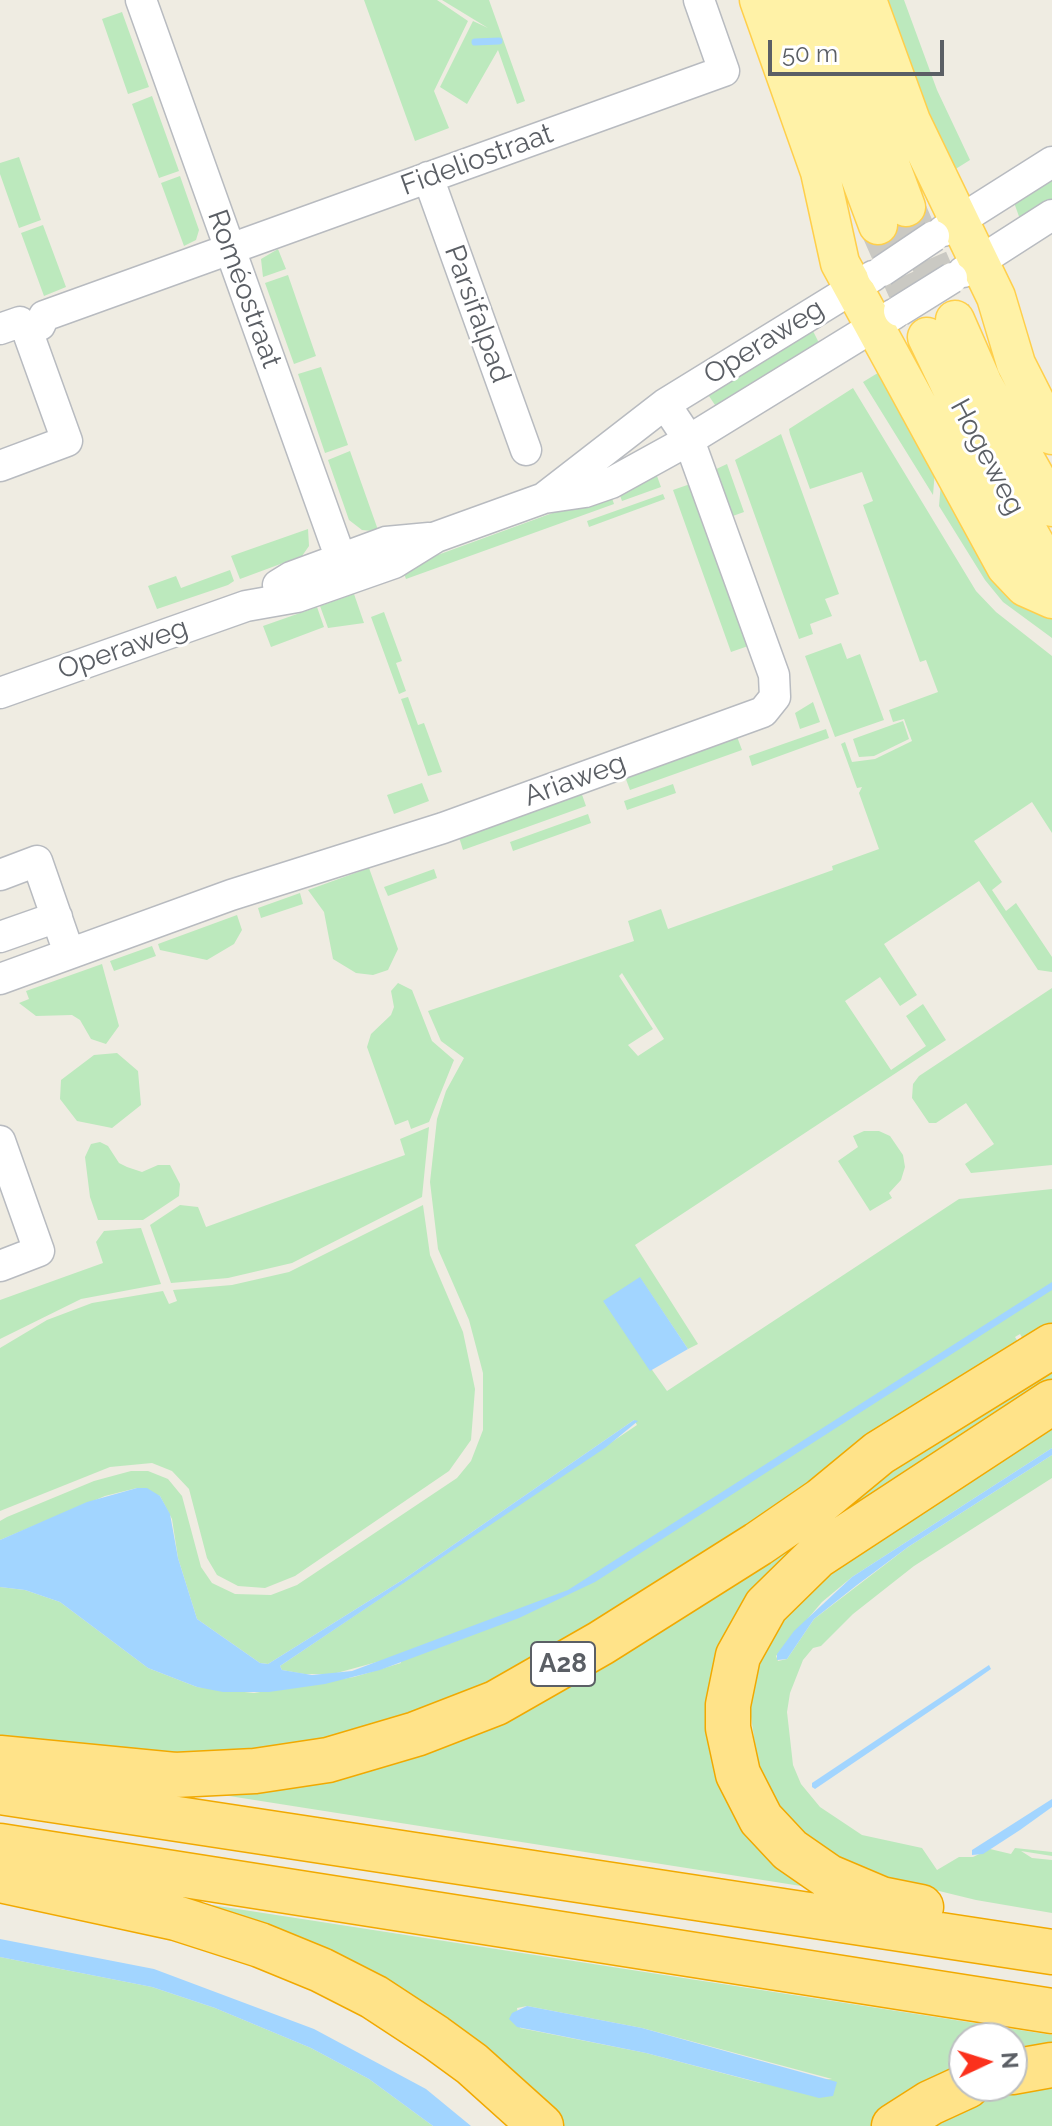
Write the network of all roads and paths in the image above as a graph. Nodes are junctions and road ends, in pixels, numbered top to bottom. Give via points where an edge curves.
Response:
1 (141, 0) edge
2 (699, 0) edge
3 (759, 0) edge
4 (794, 0) edge
5 (829, 0) edge
6 (867, 0) edge
7 (1052, 162) edge
8 (428, 177) junction
9 (1052, 215) edge
10 (946, 228) junction
11 (229, 249) junction
12 (966, 270) junction
13 (868, 279) junction
14 (887, 318) junction
15 (14, 330) edge
16 (665, 404) junction
17 (1052, 435) edge
18 (689, 440) junction
19 (526, 450) dead end
20 (0, 466) edge
21 (544, 498) junction
22 (1052, 507) edge
23 (344, 569) junction
24 (1052, 574) edge
25 (1052, 599) edge
26 (0, 693) edge
27 (0, 875) edge
28 (57, 917) junction
29 (0, 937) edge
30 (69, 953) junction
31 (0, 979) edge
32 (0, 1141) edge
33 (0, 1266) edge
34 (1052, 1346) edge
35 (1052, 1402) edge
36 (0, 1758) edge
37 (0, 1792) edge
38 (0, 1846) edge
39 (0, 1880) edge
40 (1052, 1936) edge
41 (1052, 1952) edge
42 (1052, 2011) edge
43 (1052, 2065) edge
44 (1028, 2069) edge
45 (948, 2095) edge
46 (541, 2126) edge
47 (894, 2126) edge

1 - 11 street, Roméostraat
2 - 8 street, Fideliostraat via 724,71
3 - 13 main road via 820,172 840,263
4 - 5 main road via 892,216
6 - 10 main road
7 - 10 street, Operaweg
8 - 11 street, Fideliostraat
8 - 19 street, Parsifalpad
9 - 12 street, Operaweg
10 - 12 main road
10 - 13 street, Operaweg, bridge
11 - 15 street, Fideliostraat via 44,316 40,325
11 - 23 street, Roméostraat
12 - 14 street, Operaweg, bridge
12 - 17 main road via 1001,307 1021,375
13 - 14 main road
13 - 16 street, Operaweg
14 - 18 street, Operaweg
14 - 25 main road via 1006,567 1025,587
15 - 20 street via 67,441
16 - 18 street, Ariaweg
16 - 21 street, Operaweg
18 - 21 street, Operaweg via 611,483
18 - 30 street, Ariaweg via 774,675 775,697 763,712 443,828
21 - 23 street, Operaweg via 436,537 394,563
22 - 24 main road, Hogeweg via 983,384 941,328 976,439
23 - 26 street, Operaweg via 297,597 246,606
27 - 28 street via 37,861
28 - 29 street
28 - 30 street
30 - 31 street, Ariaweg
32 - 33 street via 39,1251
34 - 36 highway, A28 via 879,1453 758,1544 601,1643 496,1703 443,1724 328,1760 255,1771 175,1775
35 - 40 highway via 853,1530 788,1581 766,1606 738,1656 728,1728 747,1797 769,1828 806,1863 881,1899
37 - 41 highway
38 - 42 highway
39 - 46 highway via 186,1921 321,1970 435,2037
43 - 44 highway
45 - 47 highway

